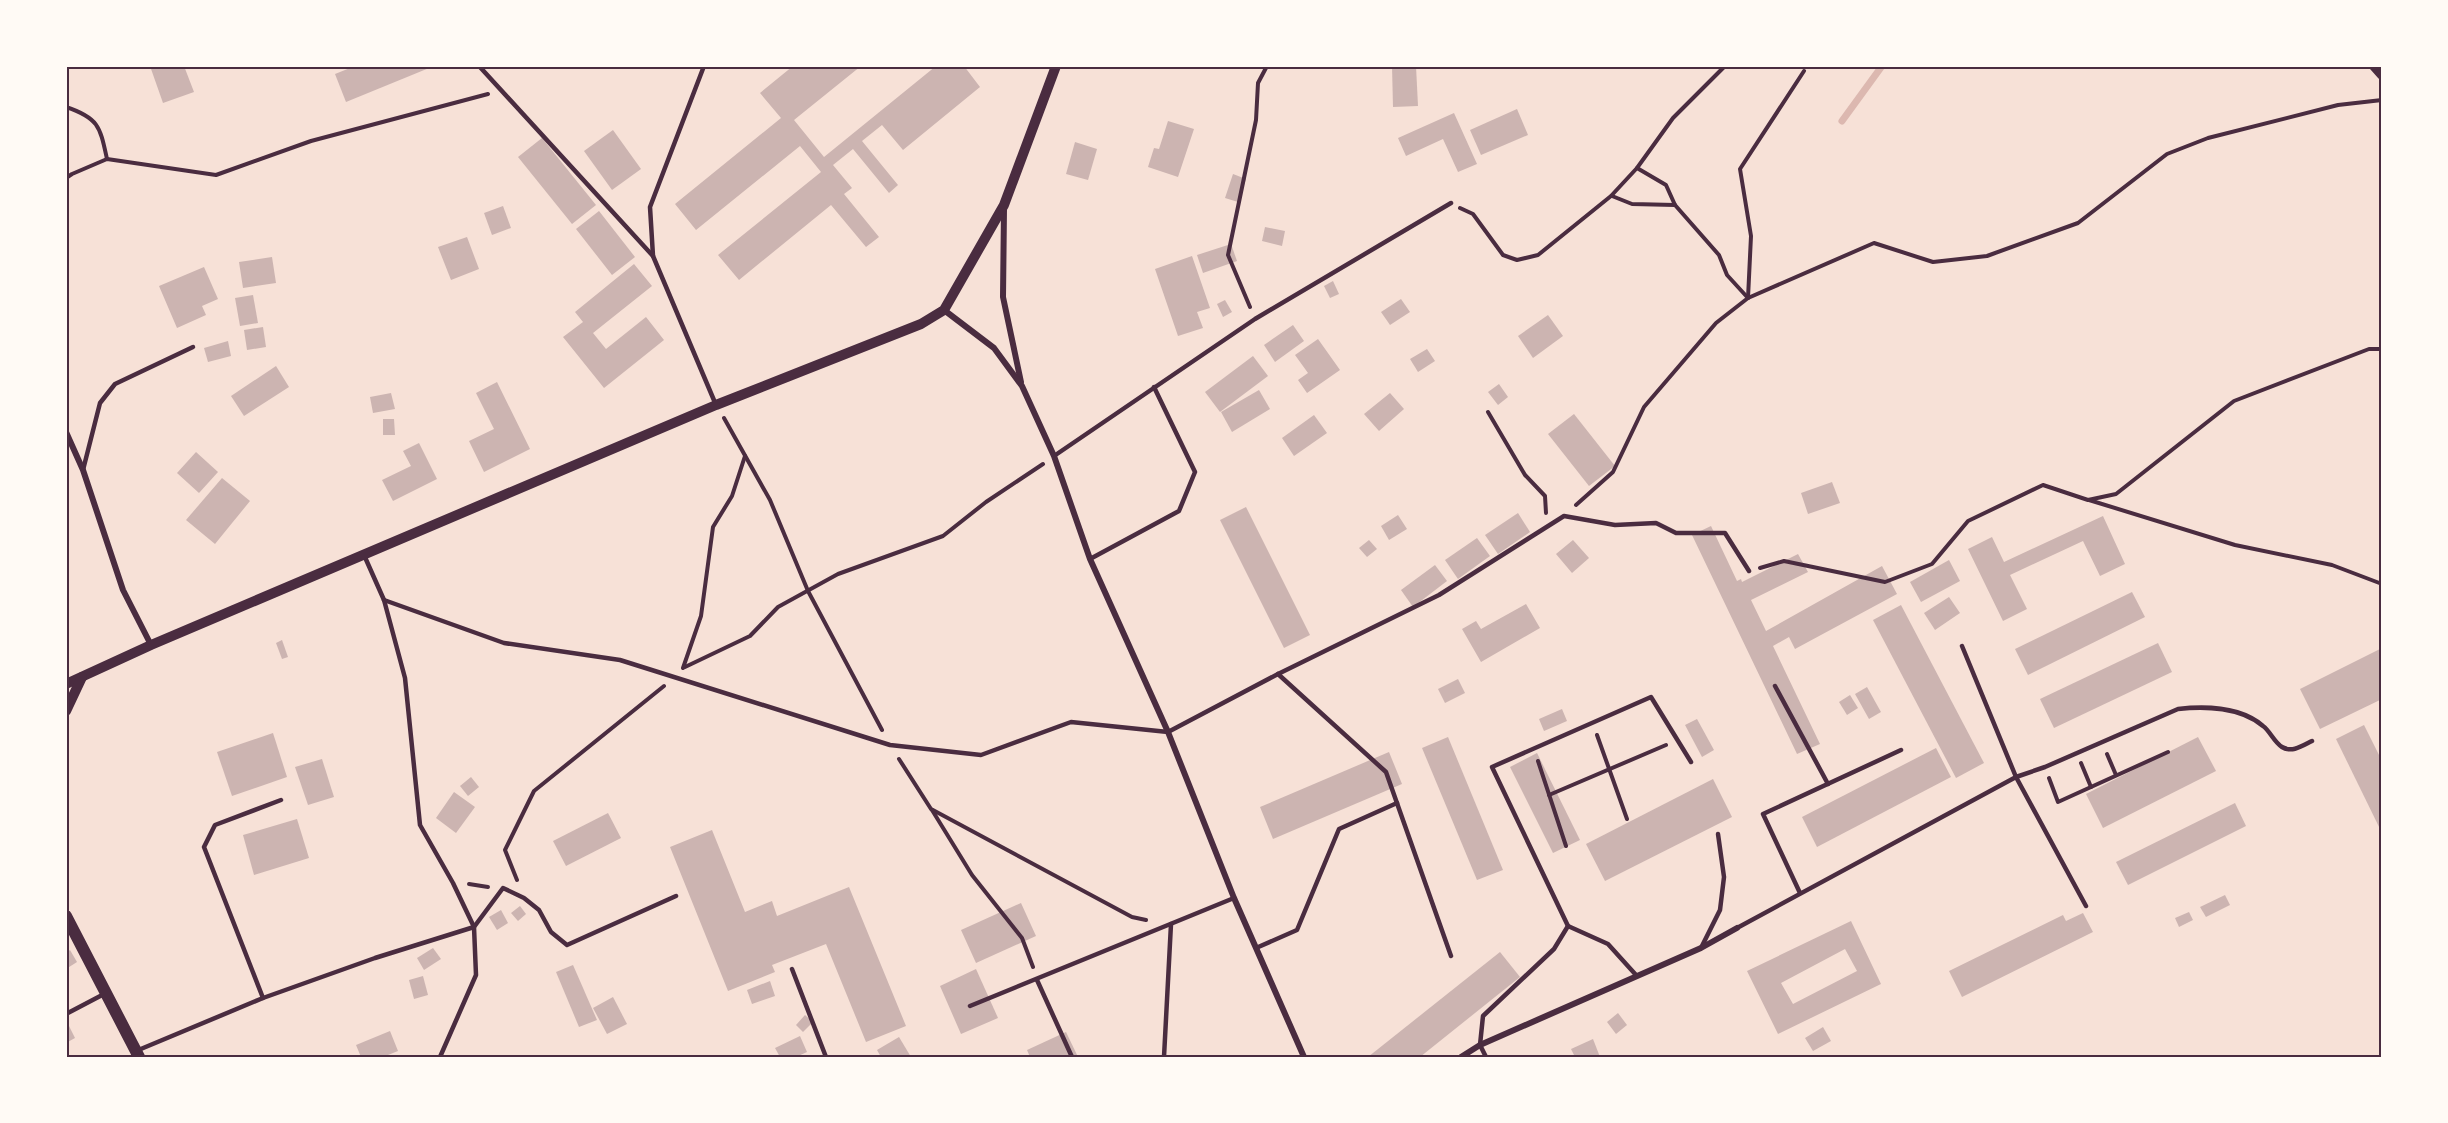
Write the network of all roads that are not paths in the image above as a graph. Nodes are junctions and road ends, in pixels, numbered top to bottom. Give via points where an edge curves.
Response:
1 (479, 66) edge
2 (704, 66) edge
3 (1056, 66) edge
4 (2374, 66) edge
5 (2382, 75) edge
6 (1451, 203) road end
7 (1004, 205) junction
8 (653, 256) junction
9 (944, 310) junction
10 (193, 346) dead end
11 (1022, 386) junction
12 (1154, 387) junction
13 (716, 405) junction
14 (66, 432) edge
15 (1054, 456) junction
16 (83, 470) junction
17 (364, 555) junction
18 (1090, 559) junction
19 (1749, 571) road end
20 (384, 600) junction
21 (151, 645) junction
22 (1962, 646) dead end
23 (1278, 674) junction
24 (82, 678) junction
25 (66, 684) edge
26 (1775, 686) dead end
27 (66, 711) edge
28 (1168, 732) junction
29 (2312, 741) dead end
30 (1900, 750) dead end
31 (1691, 762) dead end
32 (2016, 777) junction
33 (1828, 784) junction
34 (281, 800) dead end
35 (1397, 803) junction
36 (1718, 834) dead end
37 (1800, 893) junction
38 (676, 896) dead end
39 (1234, 898) junction
40 (2086, 906) dead end
41 (66, 916) edge
42 (1171, 924) junction
43 (1568, 926) junction
44 (474, 927) junction
45 (1737, 928) joint
46 (1256, 948) junction
47 (1701, 948) junction
48 (1451, 956) dead end
49 (792, 969) dead end
50 (1636, 975) junction
51 (1038, 980) junction
52 (106, 993) junction
53 (263, 998) junction
54 (970, 1006) dead end
55 (66, 1014) edge
56 (1480, 1045) junction
57 (138, 1054) edge
58 (440, 1057) edge
59 (826, 1057) edge
60 (1072, 1057) edge
61 (1164, 1057) edge
62 (1304, 1057) edge
63 (1461, 1057) edge
64 (1486, 1057) edge

1 - 8 lane
2 - 8 lane via 650,207
3 - 7 street
4 - 5 street
6 - 12 lane via 1255,319
7 - 9 street
7 - 11 street via 1003,297
8 - 13 lane
9 - 11 street via 994,348
9 - 13 street via 921,324
10 - 16 lane via 115,384 100,403
11 - 15 street
12 - 15 lane
12 - 18 lane via 1195,472 1179,511
13 - 17 street
14 - 16 street
15 - 18 street
16 - 21 street via 123,590
17 - 20 lane
17 - 21 street
18 - 28 street
19 - 23 lane via 1725,533 1676,533 1656,523 1615,525 1564,516 1439,595
20 - 28 lane via 504,643 620,660 890,745 981,755 1071,722
20 - 44 lane via 405,678 420,825
21 - 24 street
22 - 32 lane
23 - 28 lane
23 - 35 lane via 1386,772
24 - 25 street
24 - 27 street
26 - 33 lane
28 - 39 street
29 - 32 lane via 2294,750 2282,747 2262,725 2240,713 2198,706 2178,709
30 - 33 lane
31 - 43 lane via 1651,697 1492,767
32 - 37 lane
32 - 40 lane
33 - 37 lane via 1763,814
34 - 53 lane via 215,825 204,847
35 - 46 lane via 1339,829 1297,930
35 - 48 lane
36 - 47 lane via 1724,876 1720,910
37 - 45 lane
38 - 44 lane via 567,945 550,932 539,910 503,888
39 - 42 lane
39 - 46 street
41 - 52 main road
42 - 51 lane
42 - 61 lane
43 - 50 lane via 1608,944
43 - 56 lane via 1554,949 1483,1016
44 - 53 lane
44 - 58 lane via 476,975
45 - 47 street
46 - 62 street
47 - 50 street
49 - 59 lane
50 - 56 street
51 - 54 lane
51 - 60 lane
52 - 55 lane
52 - 57 main road
53 - 57 lane
56 - 63 street
56 - 64 lane

